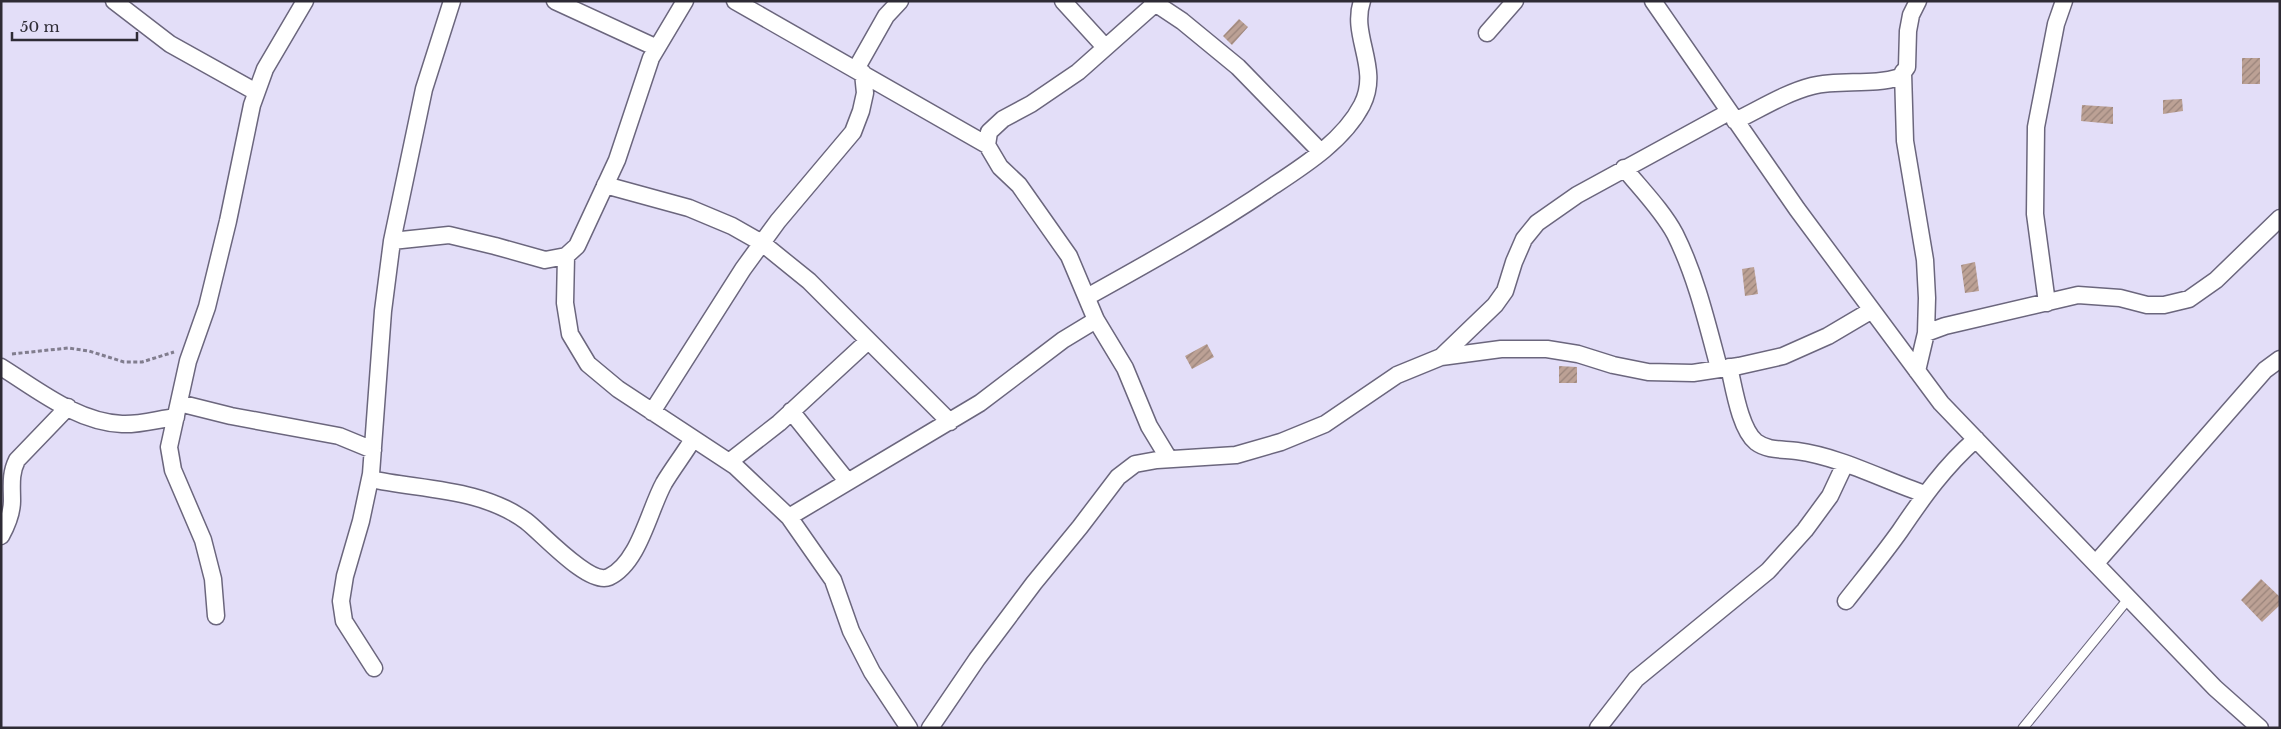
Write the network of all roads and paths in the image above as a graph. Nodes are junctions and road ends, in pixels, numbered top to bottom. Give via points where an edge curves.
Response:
1 (114, 1) edge
2 (305, 1) edge
3 (452, 1) edge
4 (555, 1) edge
5 (685, 1) edge
6 (736, 1) edge
7 (900, 1) edge
8 (1063, 1) edge
9 (1362, 1) edge
10 (1515, 1) edge
11 (1653, 1) edge
12 (1918, 1) edge
13 (2064, 1) edge
14 (1155, 2) edge
15 (1487, 33) dead end
16 (1105, 47) junction
17 (657, 48) junction
18 (860, 71) junction
19 (1903, 72) junction
20 (256, 92) junction
21 (1732, 116) junction
22 (986, 145) junction
23 (1320, 151) junction
24 (1624, 168) junction
25 (605, 185) junction
26 (2280, 218) edge
27 (392, 242) junction
28 (762, 243) junction
29 (566, 256) junction
30 (1087, 297) junction
31 (2047, 303) junction
32 (1872, 310) junction
33 (1096, 320) junction
34 (1926, 333) junction
35 (868, 341) junction
36 (193, 347) junction
37 (1440, 357) junction
38 (2280, 359) edge
39 (5, 361) edge
40 (1724, 368) junction
41 (1917, 371) junction
42 (68, 407) junction
43 (177, 410) junction
44 (791, 411) junction
45 (652, 412) junction
46 (950, 422) junction
47 (693, 439) junction
48 (1976, 439) junction
49 (372, 450) junction
50 (1169, 459) junction
51 (729, 462) junction
52 (1845, 464) junction
53 (370, 479) junction
54 (847, 481) junction
55 (1925, 494) junction
56 (789, 517) junction
57 (1, 536) edge
58 (2096, 563) junction
59 (2130, 598) junction
60 (1846, 601) dead end
61 (216, 616) dead end
62 (374, 668) dead end
63 (909, 728) edge
64 (930, 728) edge
65 (1598, 728) edge
66 (2023, 728) edge
67 (2260, 728) edge

1 - 20 street via 170,44
2 - 20 street via 264,69
3 - 27 street via 424,89
4 - 17 street
5 - 17 street
6 - 18 street
7 - 18 street via 886,16
8 - 16 street
9 - 23 street via 1358,13 1369,70 1367,91 1344,132
10 - 15 street
11 - 21 street
12 - 19 street via 1911,15 1907,67
13 - 31 street via 2056,24 2036,127 2035,214
14 - 16 street
14 - 23 street via 1238,67
16 - 22 street via 1078,72 1003,119 989,132
17 - 25 street
18 - 22 street
18 - 28 street via 865,93 853,132
19 - 21 street via 1900,77 1886,80 1812,86
19 - 34 street via 1905,141 1925,260
20 - 36 street via 226,231 207,307
21 - 24 street
21 - 32 street
22 - 30 street via 1069,256
23 - 30 street via 1188,241
24 - 37 street via 1537,223 1524,240 1505,291 1495,305
24 - 40 street via 1674,233
25 - 28 street via 689,208
25 - 29 street via 577,246
26 - 31 street via 2216,280 2189,299 2147,305 2120,298 2078,295
27 - 29 street via 449,235 544,260
27 - 49 street
28 - 35 street via 809,281
28 - 45 street
29 - 45 street via 565,303 570,334 588,364
30 - 33 street
31 - 34 street
32 - 40 street via 1828,336 1783,356
32 - 41 street
33 - 46 street via 1063,340
33 - 50 street via 1125,368 1149,426
34 - 41 street
35 - 44 street
35 - 46 street
36 - 39 path via 142,362 124,362 68,348 42,350
36 - 43 street
37 - 40 street via 1501,349 1547,349 1648,372
37 - 50 street via 1397,375 1325,424 1281,442 1236,455
38 - 58 street via 2259,377
39 - 42 street via 46,397
40 - 52 street via 1746,429 1756,442 1767,448 1798,451
41 - 48 street via 1941,404
42 - 43 street via 101,421 123,424
42 - 57 street via 16,460 12,476 12,503 8,523
43 - 49 street via 231,416 339,436
43 - 61 street via 169,447 173,470 203,540 213,579
44 - 51 street
44 - 54 street
45 - 47 street
46 - 54 street
47 - 51 street
47 - 53 street via 663,485 627,560 604,578 590,574 525,521 496,504 470,496
48 - 55 street via 1954,458
48 - 58 street
49 - 53 street
50 - 64 street via 1135,464 1118,477 977,659
51 - 56 street
52 - 55 street
52 - 65 street via 1825,503 1768,571 1636,679
53 - 62 street via 341,601 344,622
54 - 56 street
55 - 60 street
56 - 63 street via 833,580 851,631 872,672
58 - 59 street
59 - 66 lane
59 - 67 street via 2215,688

